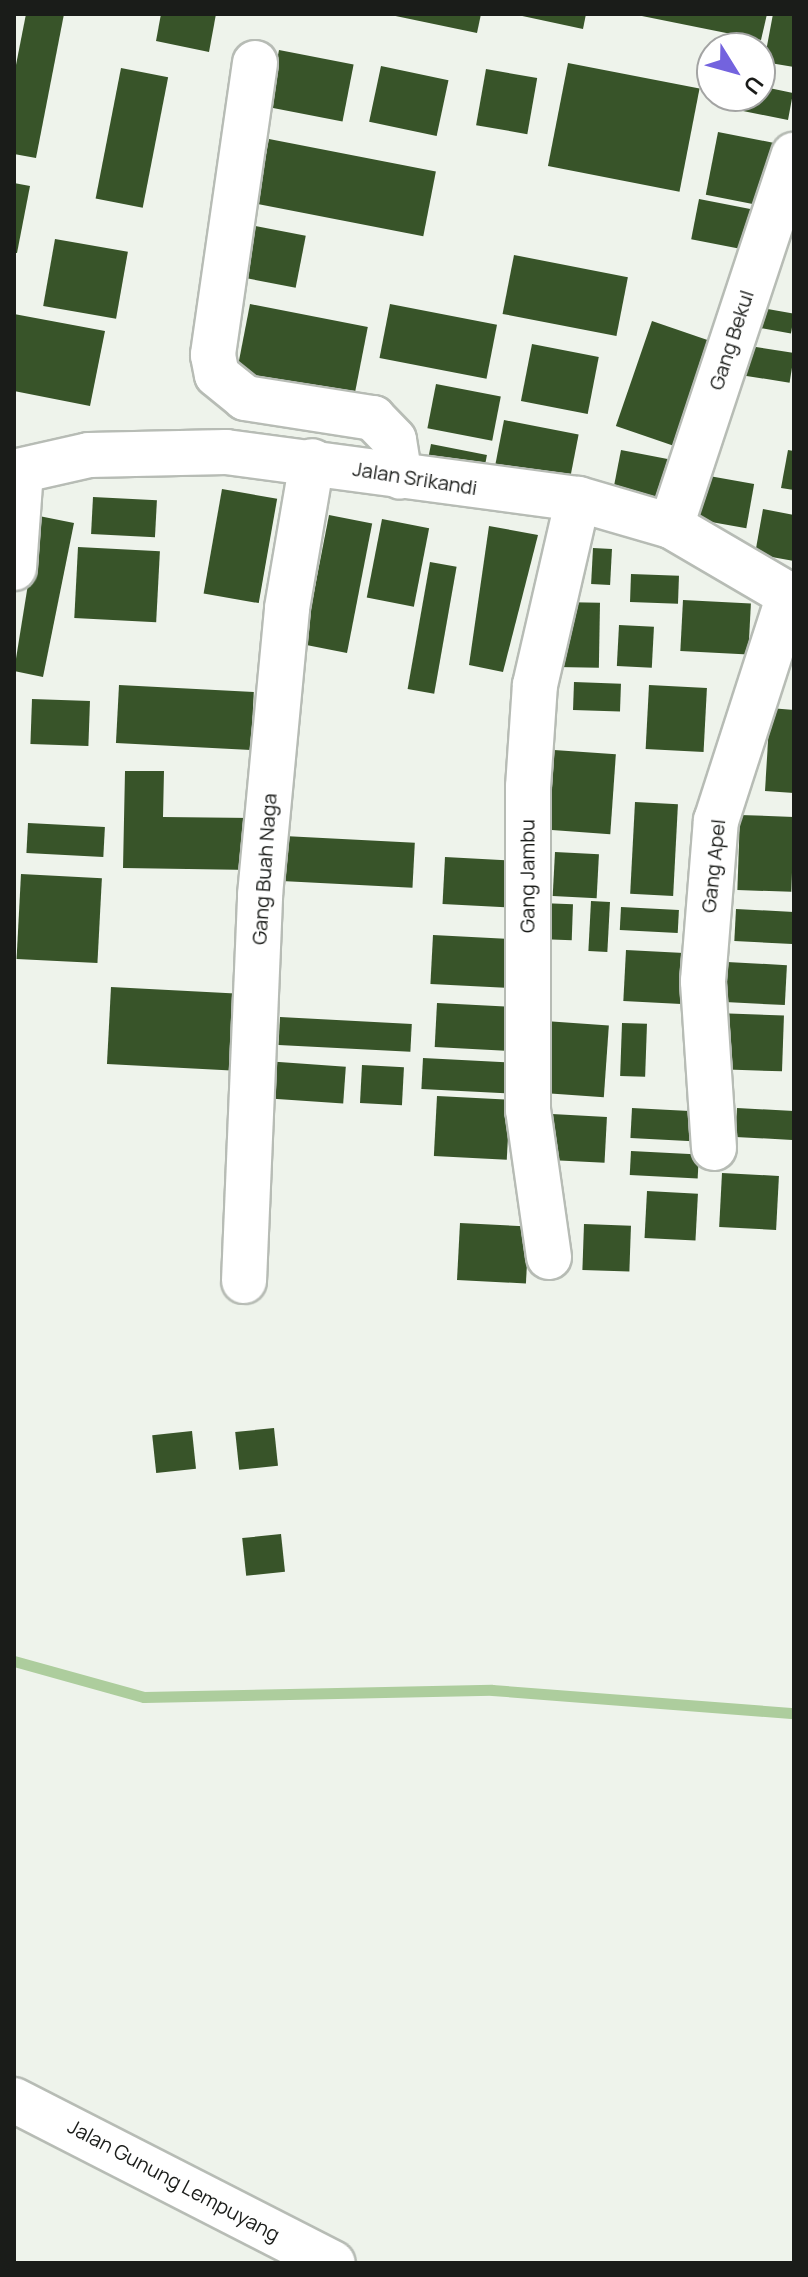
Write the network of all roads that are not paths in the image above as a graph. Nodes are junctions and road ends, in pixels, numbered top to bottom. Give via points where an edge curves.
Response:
1 (255, 63) dead end
2 (794, 155) edge
3 (312, 461) junction
4 (17, 472) edge
5 (400, 477) junction
6 (578, 499) junction
7 (671, 526) junction
8 (14, 568) edge
9 (792, 596) edge
10 (714, 1148) dead end
11 (549, 1257) dead end
12 (244, 1281) dead end
13 (14, 2100) edge
14 (333, 2263) edge

1 - 5 street via 213,355 217,375 245,398 373,418 394,440
2 - 7 street, Gang Bekul
3 - 4 street, Jalan Srikandi via 151,451
3 - 5 street, Jalan Srikandi
3 - 12 street, Gang Buah Naga via 287,608 263,864
4 - 8 street
5 - 6 street, Jalan Srikandi
6 - 7 street, Jalan Srikandi
6 - 11 street, Gang Jambu via 535,685 528,787 528,1110
7 - 9 street, Jalan Srikandi
9 - 10 street, Gang Apel via 749,699 716,821 703,981
13 - 14 street, Jalan Gunung Lempuyang

